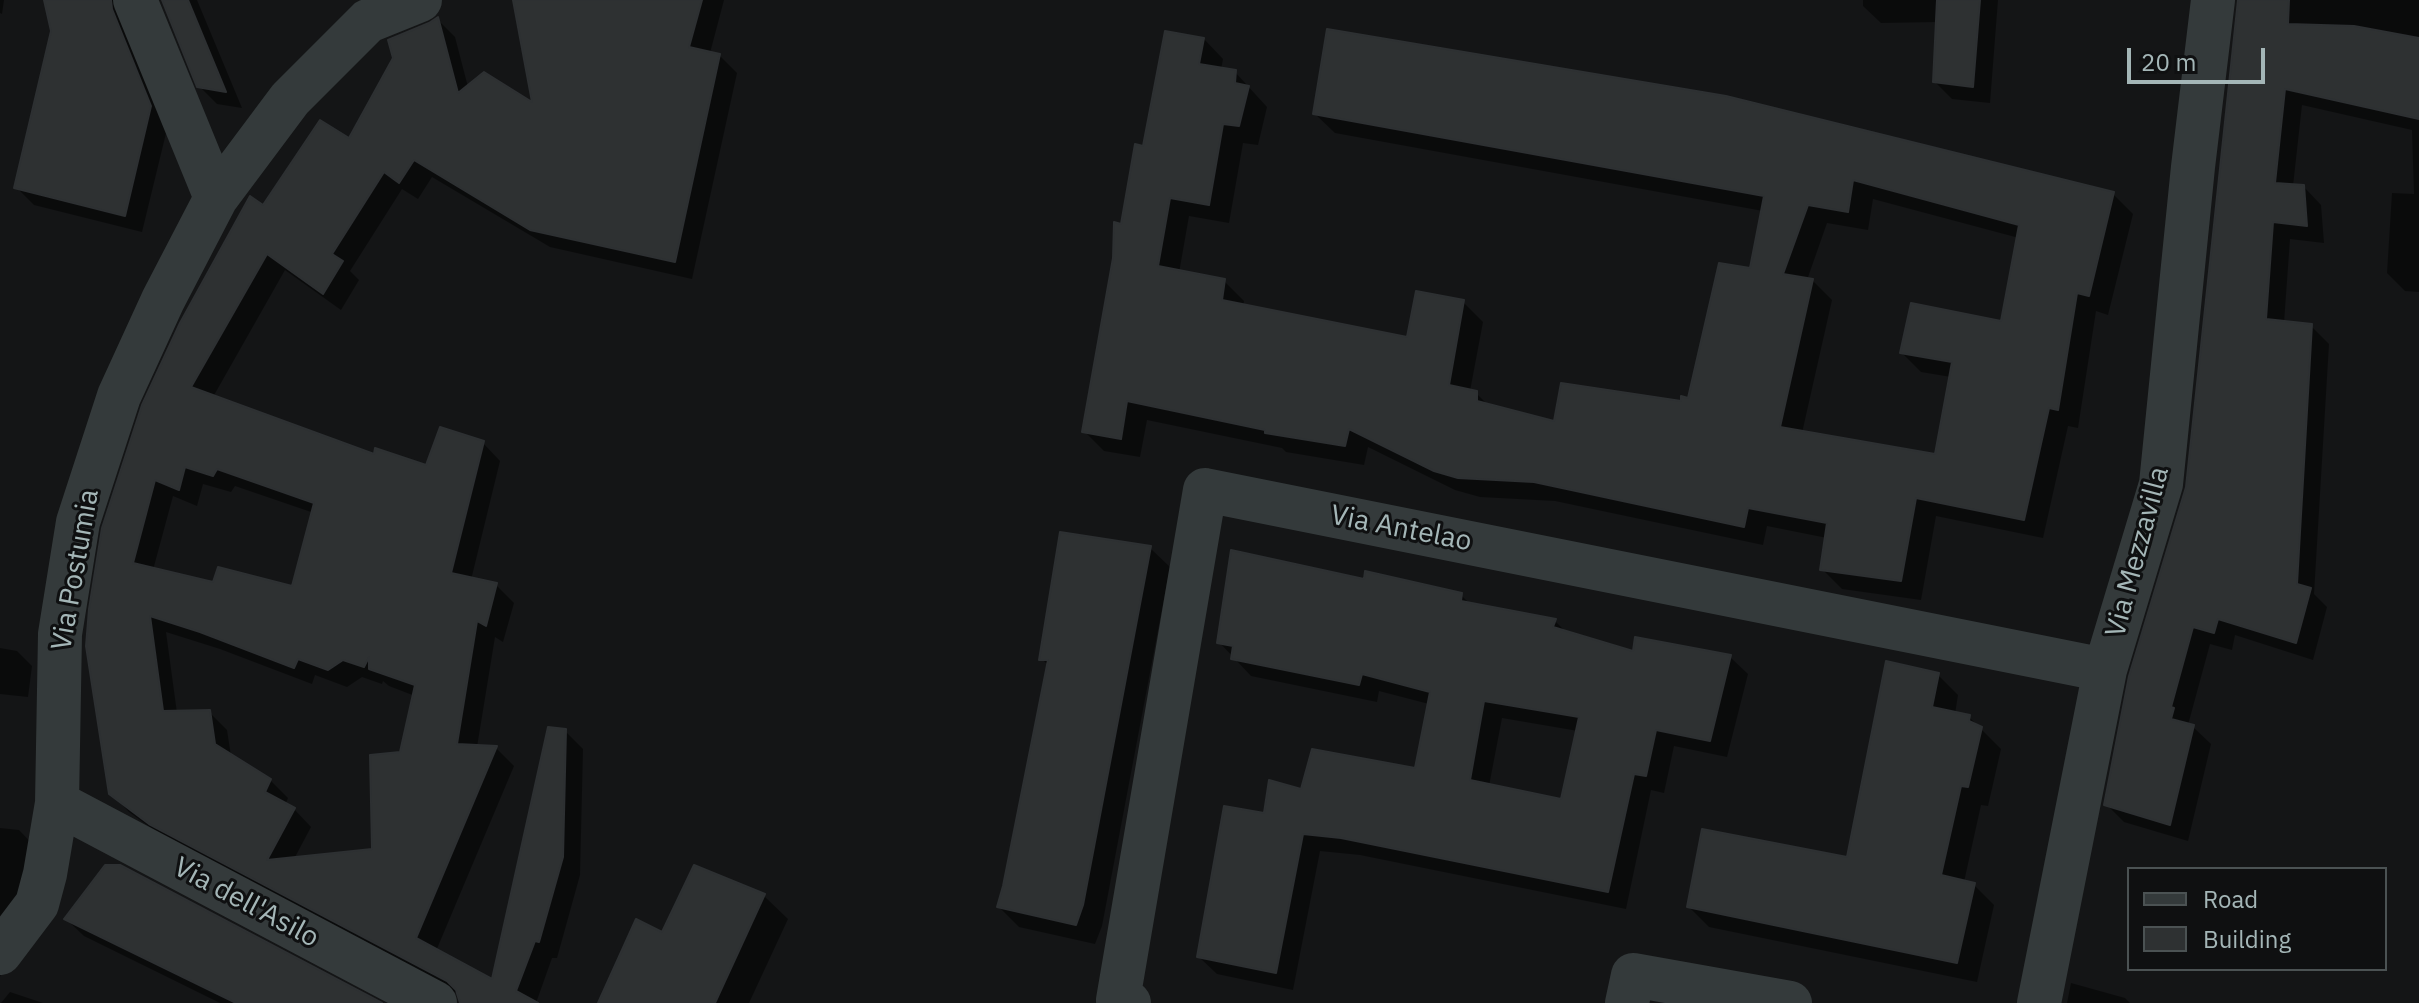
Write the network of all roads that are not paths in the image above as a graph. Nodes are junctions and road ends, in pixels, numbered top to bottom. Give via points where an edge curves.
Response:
1 (135, 0) edge
2 (420, 0) edge
3 (2213, 0) edge
4 (216, 198) junction
5 (2105, 670) junction
6 (57, 803) junction
7 (0, 953) edge
8 (1124, 1002) edge
9 (435, 1003) edge
10 (1627, 1003) edge
11 (1790, 1003) edge
12 (2039, 1003) edge

1 - 4 street
2 - 4 street, Via Postumia via 368,21 290,99
3 - 5 street, Via Mezzavilla via 2161,484
4 - 6 street, Via Postumia via 119,396 78,522 60,634
5 - 8 street, Via Antelao via 1205,490
5 - 12 street, Via Mezzavilla
6 - 7 street, Via Postumia via 37,904
6 - 9 street, Via dell'Asilo
10 - 11 street via 1633,975

